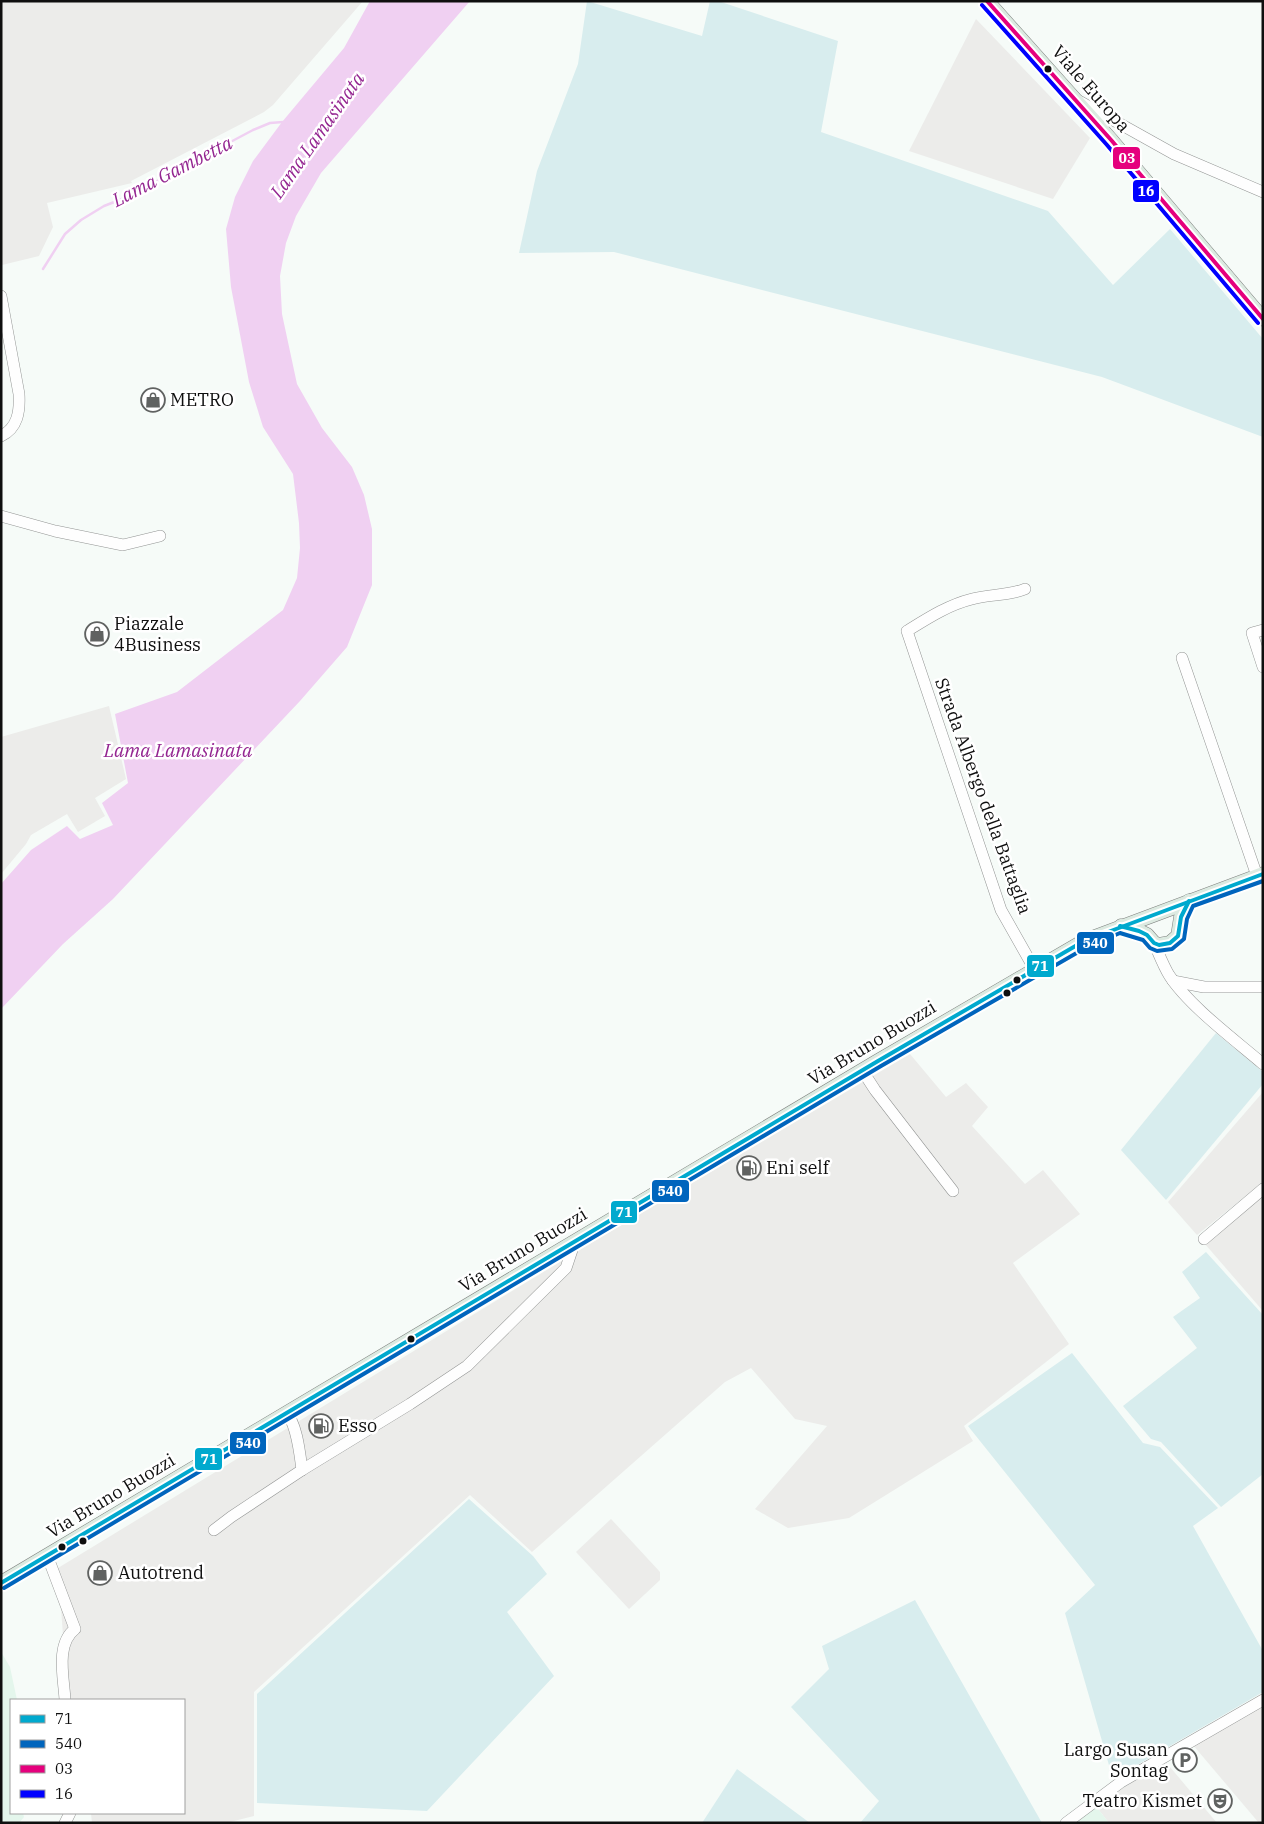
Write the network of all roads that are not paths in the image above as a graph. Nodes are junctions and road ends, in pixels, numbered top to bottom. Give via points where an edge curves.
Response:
1 (987, 1) edge
2 (1075, 98) junction
3 (1263, 192) edge
4 (1, 296) edge
5 (1263, 319) edge
6 (1, 436) edge
7 (1, 516) edge
8 (160, 536) dead end
9 (1026, 590) dead end
10 (1257, 632) edge
11 (1182, 658) dead end
12 (1263, 667) edge
13 (1260, 875) edge
14 (1189, 901) junction
15 (1158, 913) junction
16 (1179, 925) junction
17 (1120, 926) junction
18 (1150, 939) junction
19 (1170, 943) junction
20 (1165, 968) junction
21 (1035, 970) junction
22 (1173, 981) junction
23 (1263, 986) edge
24 (1204, 987) junction
25 (1191, 1001) junction
26 (1263, 1064) edge
27 (862, 1070) junction
28 (1263, 1189) edge
29 (953, 1191) dead end
30 (1204, 1239) dead end
31 (570, 1244) junction
32 (286, 1413) junction
33 (302, 1470) junction
34 (214, 1530) dead end
35 (47, 1555) junction
36 (1, 1583) edge
37 (66, 1699) edge
38 (1263, 1700) edge
39 (1066, 1823) edge

1 - 2 main road, Viale Europa
2 - 3 street via 1174,154
2 - 5 main road, Viale Europa
4 - 6 street via 20,408 10,432
7 - 8 street via 123,545
9 - 21 street, Strada Albergo della Battaglia via 995,594 951,606 907,631 1001,910
10 - 12 street
11 - 13 street
13 - 14 main road
14 - 15 main road, Via Bruno Buozzi
14 - 16 main road
15 - 16 main road via 1173,916
15 - 17 main road, Via Bruno Buozzi
15 - 18 main road via 1146,924
16 - 19 main road via 1178,936
17 - 18 main road via 1136,930
17 - 21 main road, Via Bruno Buozzi via 1084,941
18 - 19 main road via 1159,945
18 - 20 street
19 - 20 street
20 - 22 street
21 - 27 main road, Via Bruno Buozzi
22 - 24 street
22 - 25 street
23 - 24 street
24 - 25 street via 1194,992
25 - 26 street
27 - 29 street
27 - 31 main road, Via Bruno Buozzi
28 - 30 street
31 - 32 main road, Via Bruno Buozzi
31 - 33 street via 572,1250 566,1268 467,1366
32 - 33 street via 291,1417
32 - 35 main road, Via Bruno Buozzi
33 - 34 street
35 - 36 main road, Via Bruno Buozzi
35 - 37 street via 75,1630 69,1634 63,1651
38 - 39 street via 1120,1782

